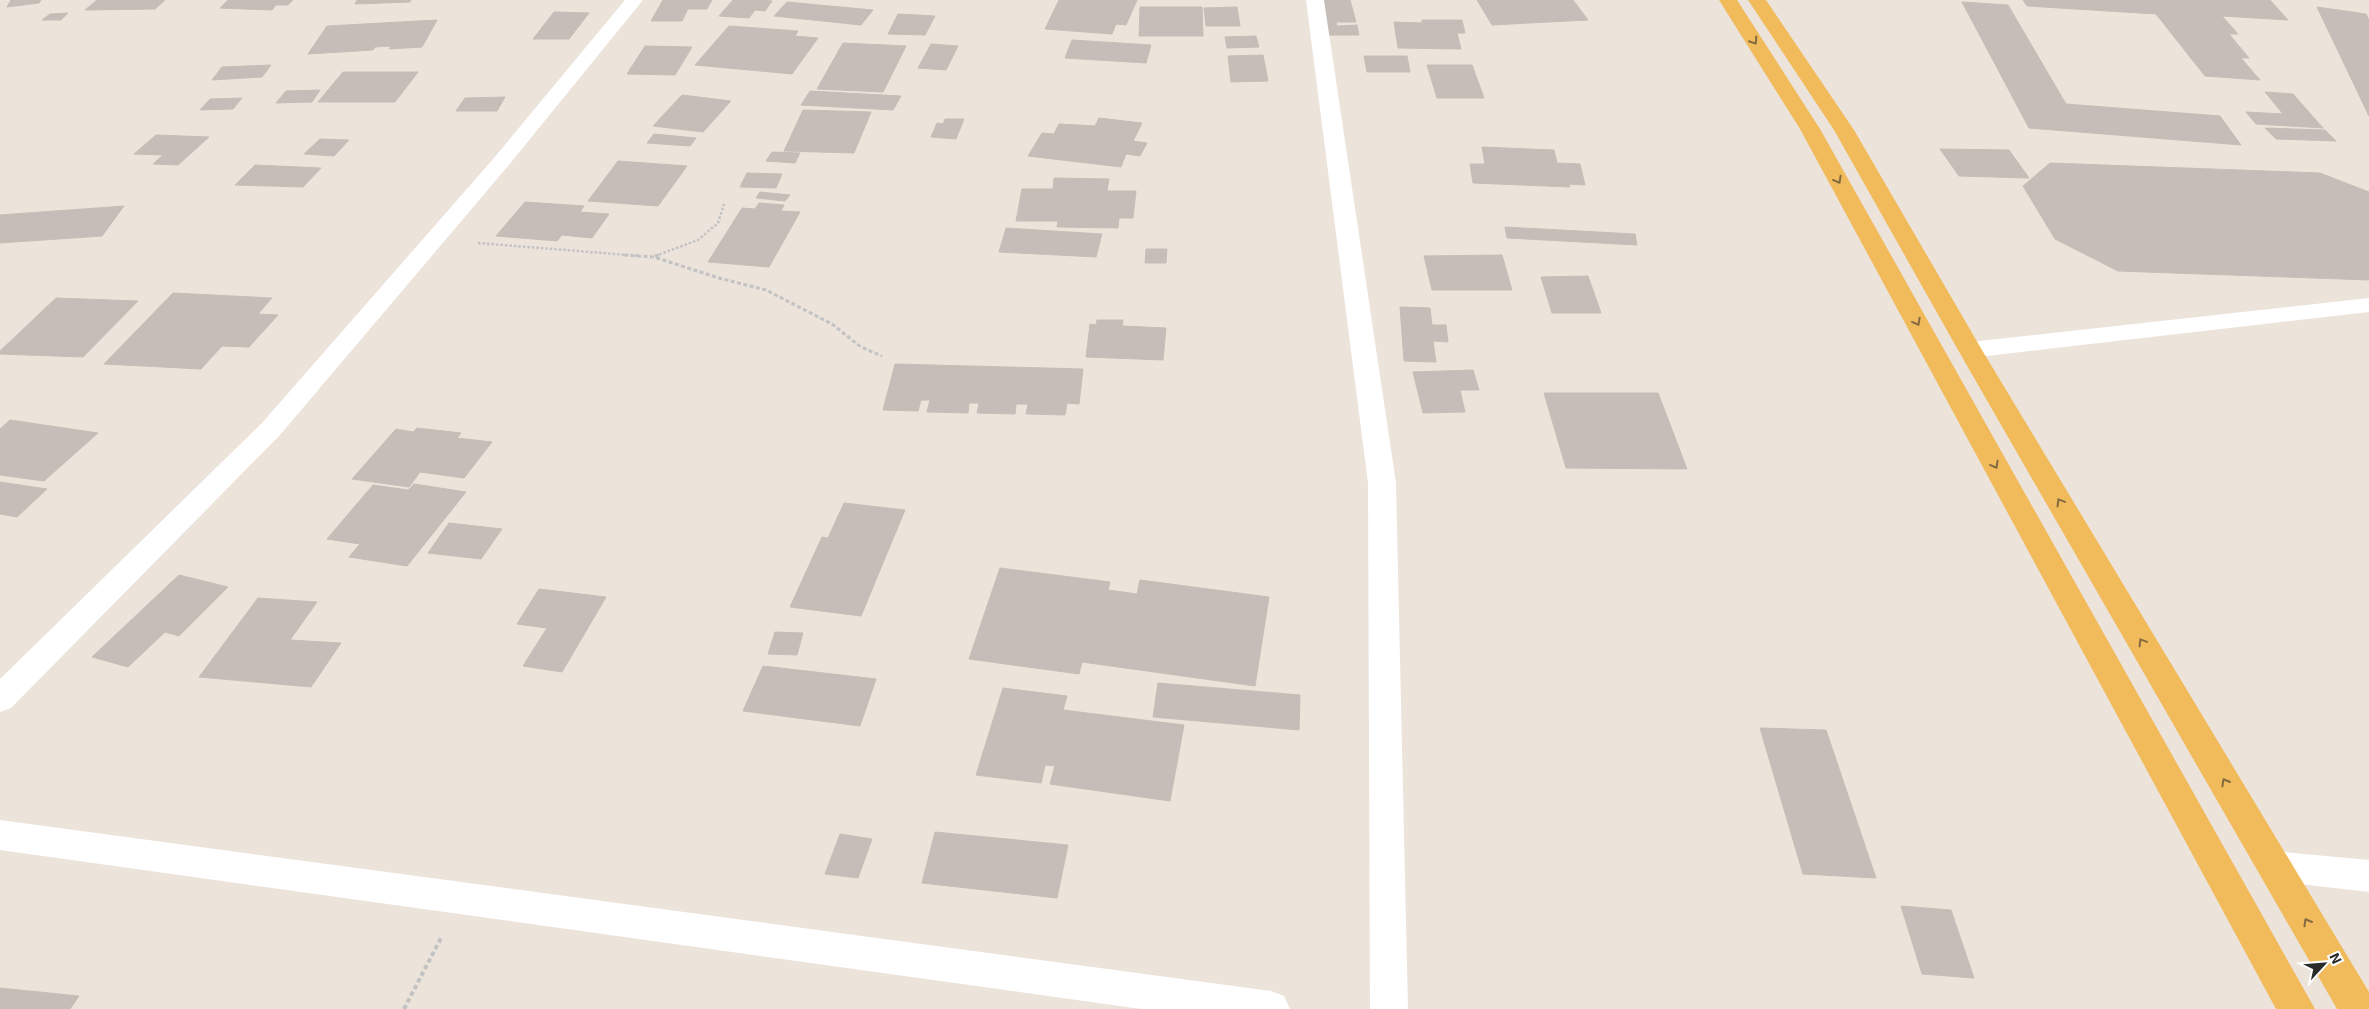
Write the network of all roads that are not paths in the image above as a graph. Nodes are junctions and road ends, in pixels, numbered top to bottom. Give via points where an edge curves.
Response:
1 (634, 0) edge
2 (1316, 0) edge
3 (1728, 0) edge
4 (1757, 0) edge
5 (2369, 305) edge
6 (1970, 350) junction
7 (0, 699) edge
8 (0, 835) edge
9 (2274, 866) junction
10 (2369, 876) edge
11 (1271, 1009) edge
12 (1389, 1009) edge
13 (2296, 1009) edge
14 (2358, 1009) edge

1 - 7 street via 501,162 271,429
2 - 12 street via 1382,483
3 -> 13 main road via 1810,129
4 - 6 main road via 1844,130
5 - 6 street
9 -> 6 main road
8 - 11 street
9 - 10 street
14 -> 9 main road

